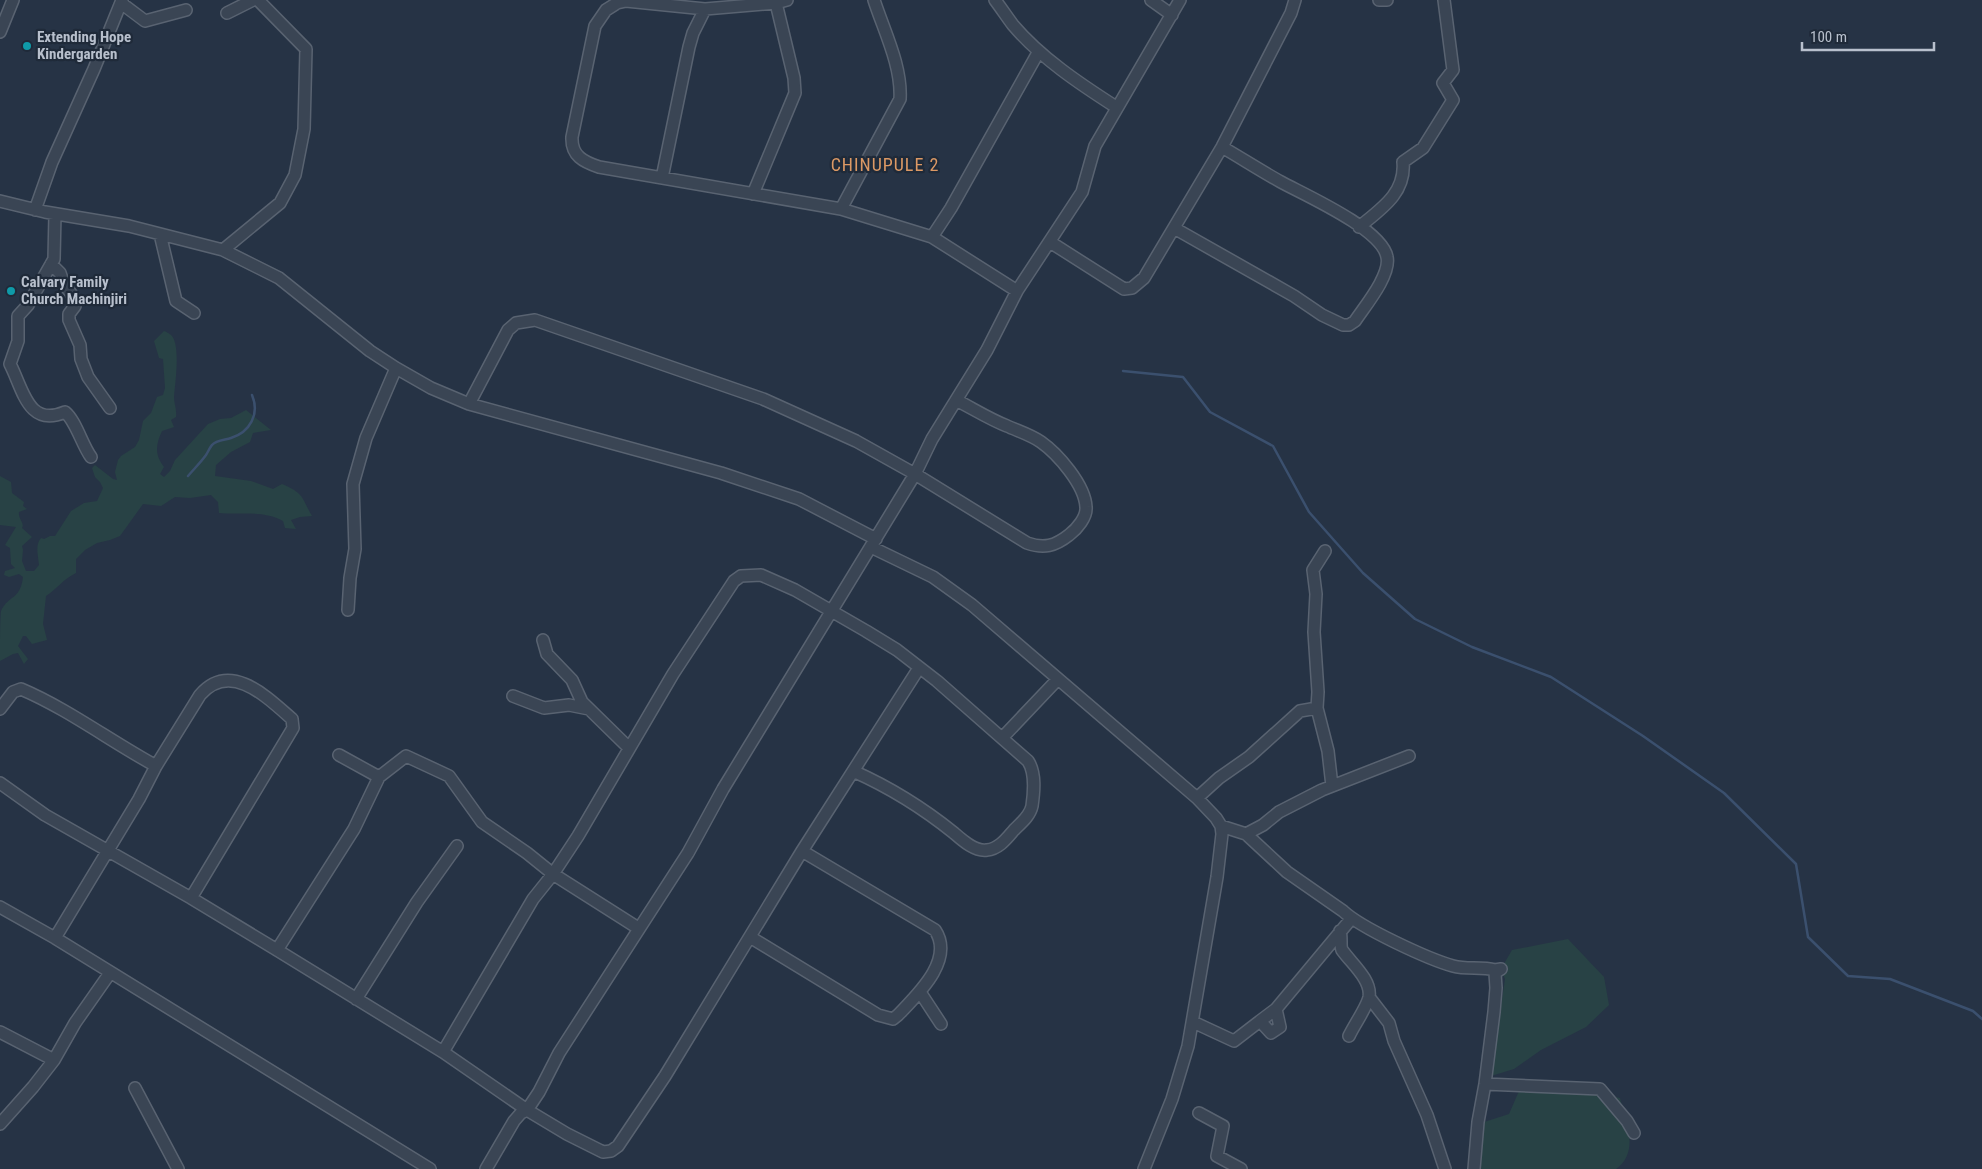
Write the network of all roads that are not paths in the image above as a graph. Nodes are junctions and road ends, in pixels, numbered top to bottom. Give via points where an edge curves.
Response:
1 (13, 0) edge
2 (253, 0) edge
3 (258, 0) edge
4 (874, 0) edge
5 (995, 0) edge
6 (1150, 0) edge
7 (1180, 0) edge
8 (1295, 0) edge
9 (1380, 0) edge
10 (1387, 0) edge
11 (1444, 0) edge
12 (121, 2) edge
13 (782, 2) edge
14 (705, 9) junction
15 (186, 10) dead end
16 (227, 13) dead end
17 (1172, 14) junction
18 (0, 32) edge
19 (1039, 51) junction
20 (1116, 107) junction
21 (1222, 147) junction
22 (662, 178) junction
23 (753, 194) junction
24 (0, 200) edge
25 (841, 209) junction
26 (35, 210) junction
27 (55, 214) junction
28 (1359, 227) junction
29 (1174, 228) junction
30 (160, 234) junction
31 (932, 237) junction
32 (1050, 242) junction
33 (223, 250) junction
34 (51, 264) junction
35 (1017, 291) junction
36 (194, 313) dead end
37 (396, 368) junction
38 (956, 400) junction
39 (469, 404) junction
40 (110, 408) dead end
41 (91, 457) dead end
42 (915, 474) junction
43 (873, 543) junction
44 (1325, 552) dead end
45 (348, 610) dead end
46 (832, 611) junction
47 (543, 640) dead end
48 (919, 668) junction
49 (1058, 680) junction
50 (513, 696) dead end
51 (1316, 708) junction
52 (0, 709) edge
53 (590, 709) junction
54 (1002, 738) junction
55 (629, 748) junction
56 (338, 755) dead end
57 (1409, 756) dead end
58 (156, 766) junction
59 (852, 771) junction
60 (379, 777) junction
61 (0, 783) edge
62 (1332, 786) junction
63 (1197, 798) junction
64 (1221, 826) junction
65 (1246, 834) junction
66 (457, 846) dead end
67 (108, 851) junction
68 (802, 851) junction
69 (553, 874) junction
70 (191, 898) junction
71 (0, 907) edge
72 (1351, 918) junction
73 (638, 928) junction
74 (1340, 931) junction
75 (750, 937) junction
76 (55, 938) junction
77 (277, 950) junction
78 (110, 973) junction
79 (920, 992) junction
80 (1369, 997) junction
81 (356, 999) junction
82 (1192, 1022) junction
83 (941, 1024) dead end
84 (0, 1032) edge
85 (1349, 1036) dead end
86 (443, 1052) junction
87 (54, 1060) junction
88 (1486, 1084) junction
89 (135, 1088) dead end
90 (527, 1110) junction
91 (1199, 1113) dead end
92 (0, 1124) edge
93 (1634, 1133) dead end
94 (178, 1169) edge
95 (430, 1169) edge
96 (486, 1169) edge
97 (1144, 1169) edge
98 (1241, 1169) edge
99 (1445, 1169) edge
100 (1474, 1169) edge

1 - 18 street
2 - 16 street
3 - 33 street via 306,49 304,129 295,175 280,203
4 - 25 street via 901,84 900,99
5 - 19 street via 1014,26
6 - 17 street
7 - 17 street
8 - 21 street
9 - 10 street
11 - 28 street via 1453,70 1443,83 1453,100 1423,148 1403,162 1404,175 1396,193
12 - 15 street via 145,21
12 - 26 street via 52,162
13 - 14 street
13 - 23 street via 795,93
14 - 22 street via 686,56
14 - 22 street via 626,1 606,10 595,26 572,137 574,153 599,167
17 - 20 street
19 - 20 street
19 - 31 street
20 - 32 street via 1095,146 1082,192
21 - 28 street
21 - 29 street
22 - 23 street
23 - 25 street
24 - 26 street
25 - 31 street
26 - 27 street
27 - 30 street
27 - 34 street via 54,259
28 - 29 street via 1384,248 1388,258 1387,267 1373,294 1349,325 1322,315
29 - 32 street via 1144,278 1132,288 1124,289
30 - 33 street
30 - 36 street via 176,301
31 - 35 street
32 - 35 street
33 - 37 street via 279,278
34 - 40 street via 74,298 75,306 69,320 78,338 81,360 88,377
34 - 41 street via 28,305 18,316 18,342 10,364 30,406 44,416 65,412 70,415
35 - 38 street via 987,350
37 - 39 street
37 - 45 street via 366,438 353,484 355,549
38 - 42 street
38 - 42 street via 1031,436 1055,454 1081,491 1086,506 1084,516 1075,531 1058,544 1037,546
39 - 42 street via 508,330 516,323 535,320 763,399 856,441
39 - 43 street via 721,473 799,499
42 - 43 street
43 - 46 street
43 - 49 street via 940,582 972,605
44 - 51 street via 1313,570
46 - 48 street via 897,650
46 - 55 street via 761,575 741,576 734,581 673,674
46 - 73 street via 723,789 688,853
47 - 53 street via 547,654 572,680 582,702
48 - 54 street
48 - 59 street
49 - 54 street
49 - 63 street
50 - 53 street via 544,708 569,706
51 - 62 street via 1328,751
51 - 63 street via 1300,711
52 - 58 street via 13,692 21,689
53 - 55 street
54 - 59 street via 1032,766 1032,804 1027,817 1002,843 987,850 977,849 903,798
55 - 69 street
56 - 60 street
57 - 62 street
58 - 67 street
58 - 70 street via 200,695 222,680 241,682 292,719 291,735
59 - 68 street
60 - 69 street via 406,756 448,776 482,822
60 - 77 street via 354,829
61 - 67 street via 45,815
62 - 65 street via 1280,812
63 - 64 street
64 - 65 street
64 - 82 street via 1217,877
65 - 72 street via 1287,872
66 - 81 street via 417,902
67 - 70 street
67 - 76 street
68 - 75 street
68 - 79 street via 935,930 942,947 940,959
69 - 73 street
69 - 86 street via 533,900
70 - 77 street
71 - 76 street
72 - 74 street
72 - 88 street via 1454,966 1501,969 1495,973
73 - 90 street
74 - 80 street via 1341,948 1362,975
74 - 82 street via 1276,1009 1280,1026 1271,1033 1260,1021 1234,1041
75 - 79 street via 861,1006 887,1018 898,1016
75 - 90 street via 618,1146 611,1151 596,1150
76 - 78 street
77 - 81 street
78 - 87 street
78 - 95 street
79 - 83 street
80 - 85 street
80 - 99 street via 1389,1023 1427,1115
81 - 86 street
82 - 97 street via 1172,1099
84 - 87 street
86 - 90 street
87 - 92 street
88 - 93 street via 1600,1089
88 - 100 street via 1478,1122
89 - 94 street
90 - 96 street via 514,1121
91 - 98 street via 1223,1126 1217,1156

